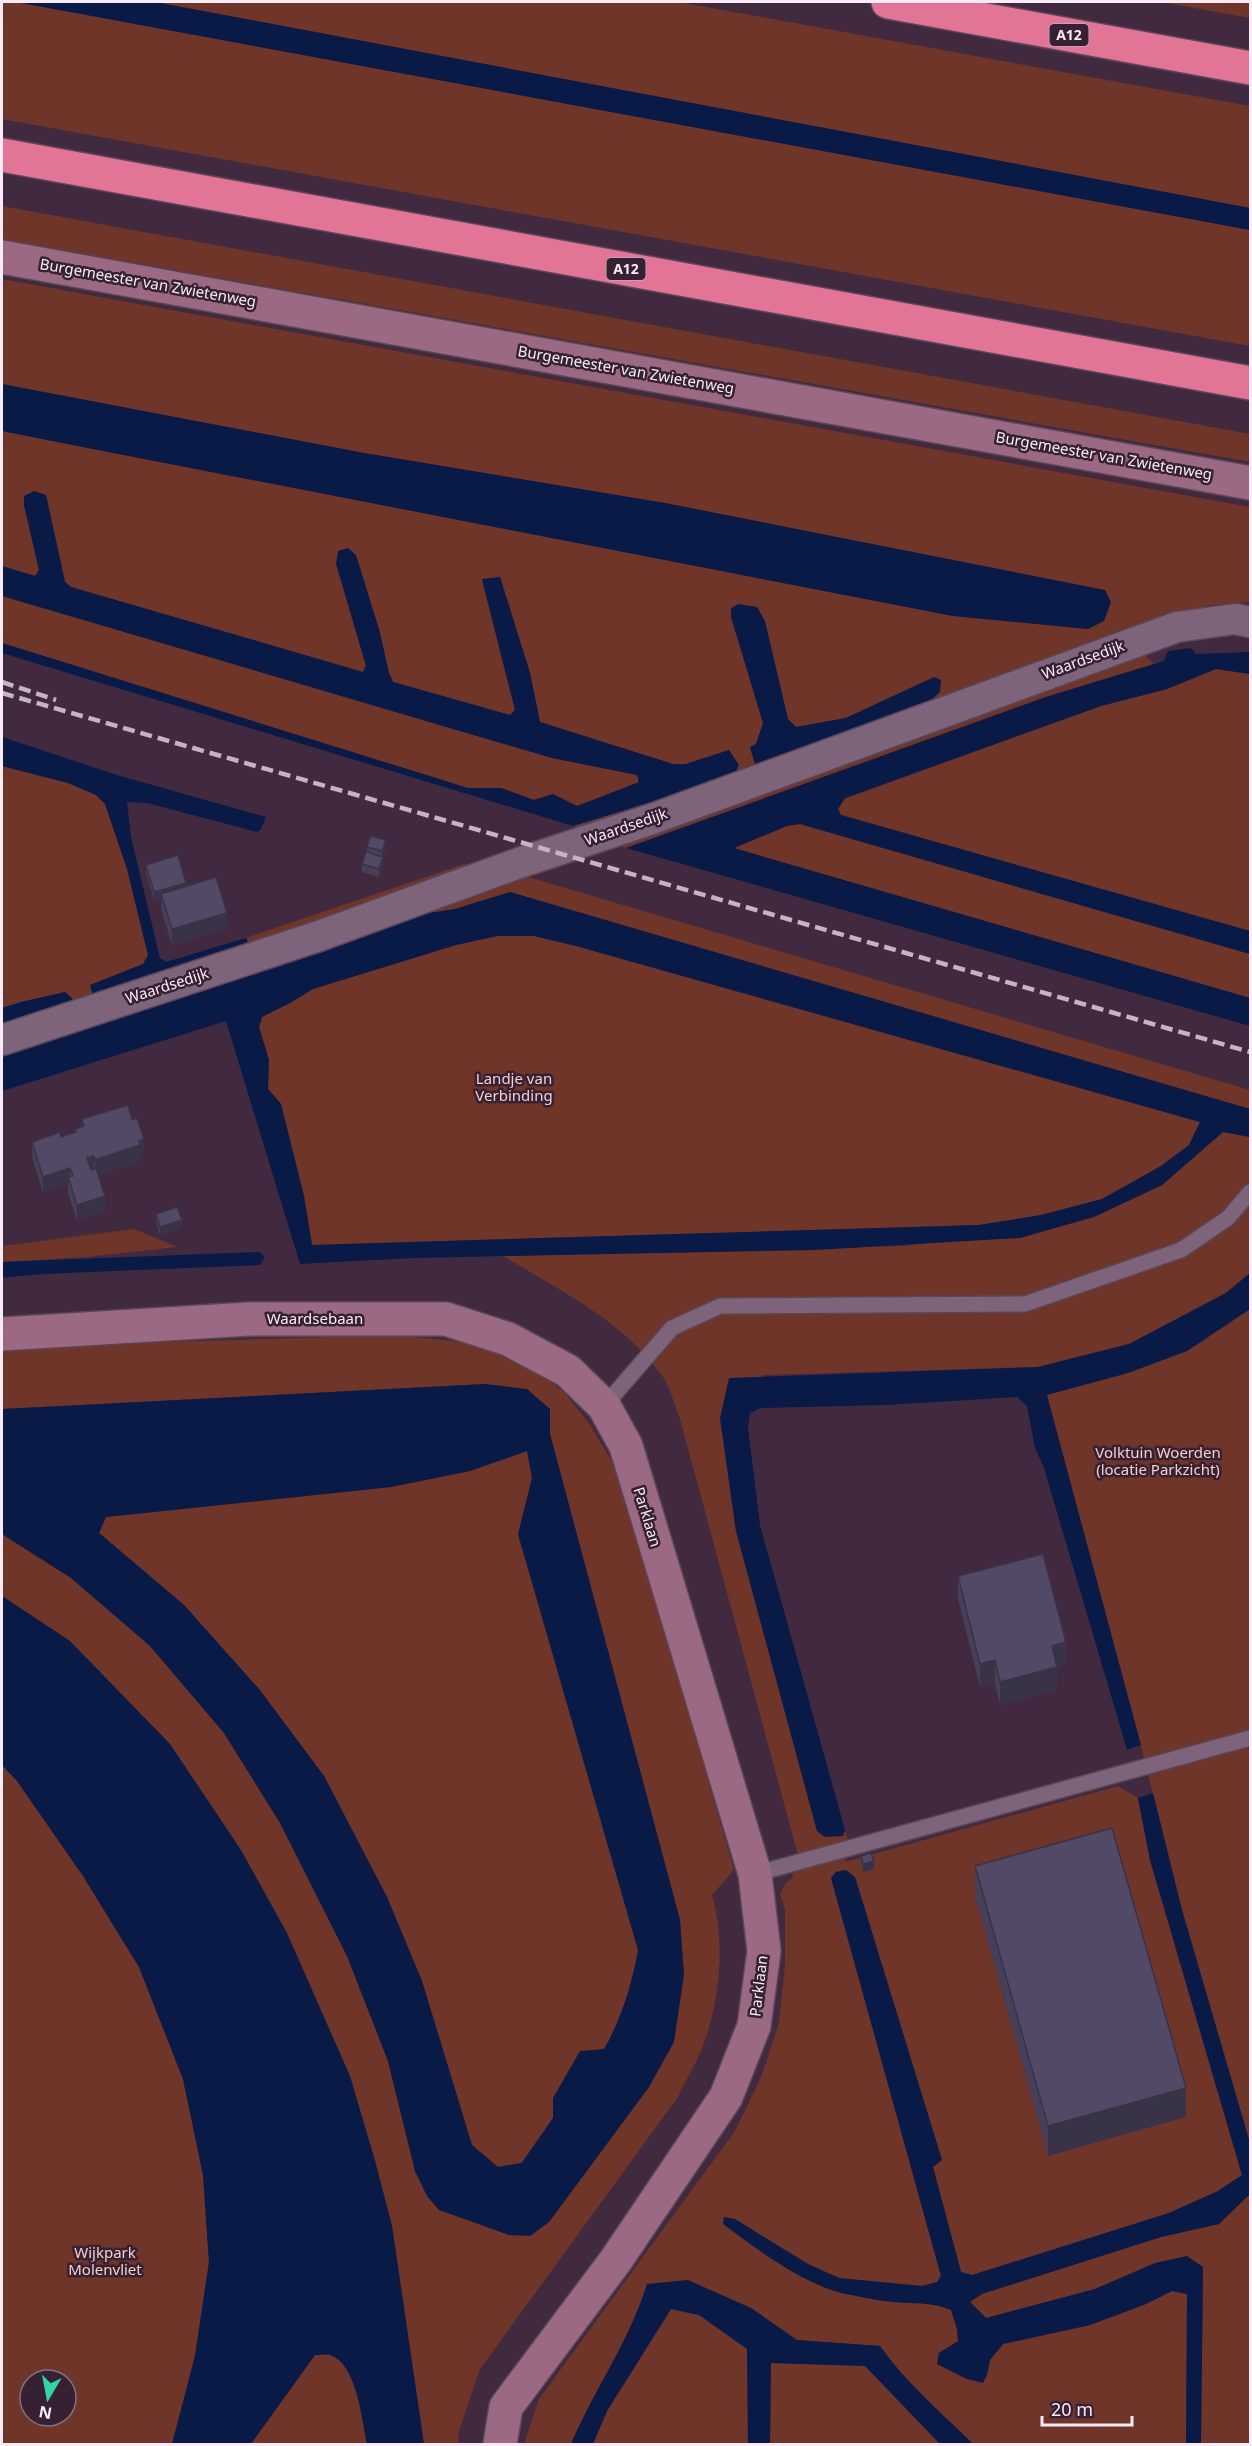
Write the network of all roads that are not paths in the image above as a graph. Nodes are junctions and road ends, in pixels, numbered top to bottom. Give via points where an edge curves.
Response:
1 (888, 2) edge
2 (1251, 68) edge
3 (2, 155) edge
4 (2, 257) edge
5 (1251, 383) edge
6 (1251, 483) edge
7 (1251, 622) edge
8 (2, 1040) edge
9 (1251, 1192) edge
10 (2, 1334) edge
11 (604, 1406) junction
12 (1251, 1738) edge
13 (755, 1874) junction
14 (500, 2445) edge

1 - 2 highway, A12
3 - 5 highway, A12
4 - 6 street, Burgemeester van Zwietenweg
7 - 8 street, Waardsedijk via 1235,619 1177,627 652,819 319,936
9 - 11 lane via 1228,1218 1181,1250 1025,1304 720,1306 672,1328
10 - 11 street, Waardsebaan via 249,1319 446,1319 508,1339 568,1371
11 - 13 street, Parklaan via 626,1446
12 - 13 lane
13 - 14 street, Parklaan via 763,1962 754,2026 726,2097 616,2260 506,2407

